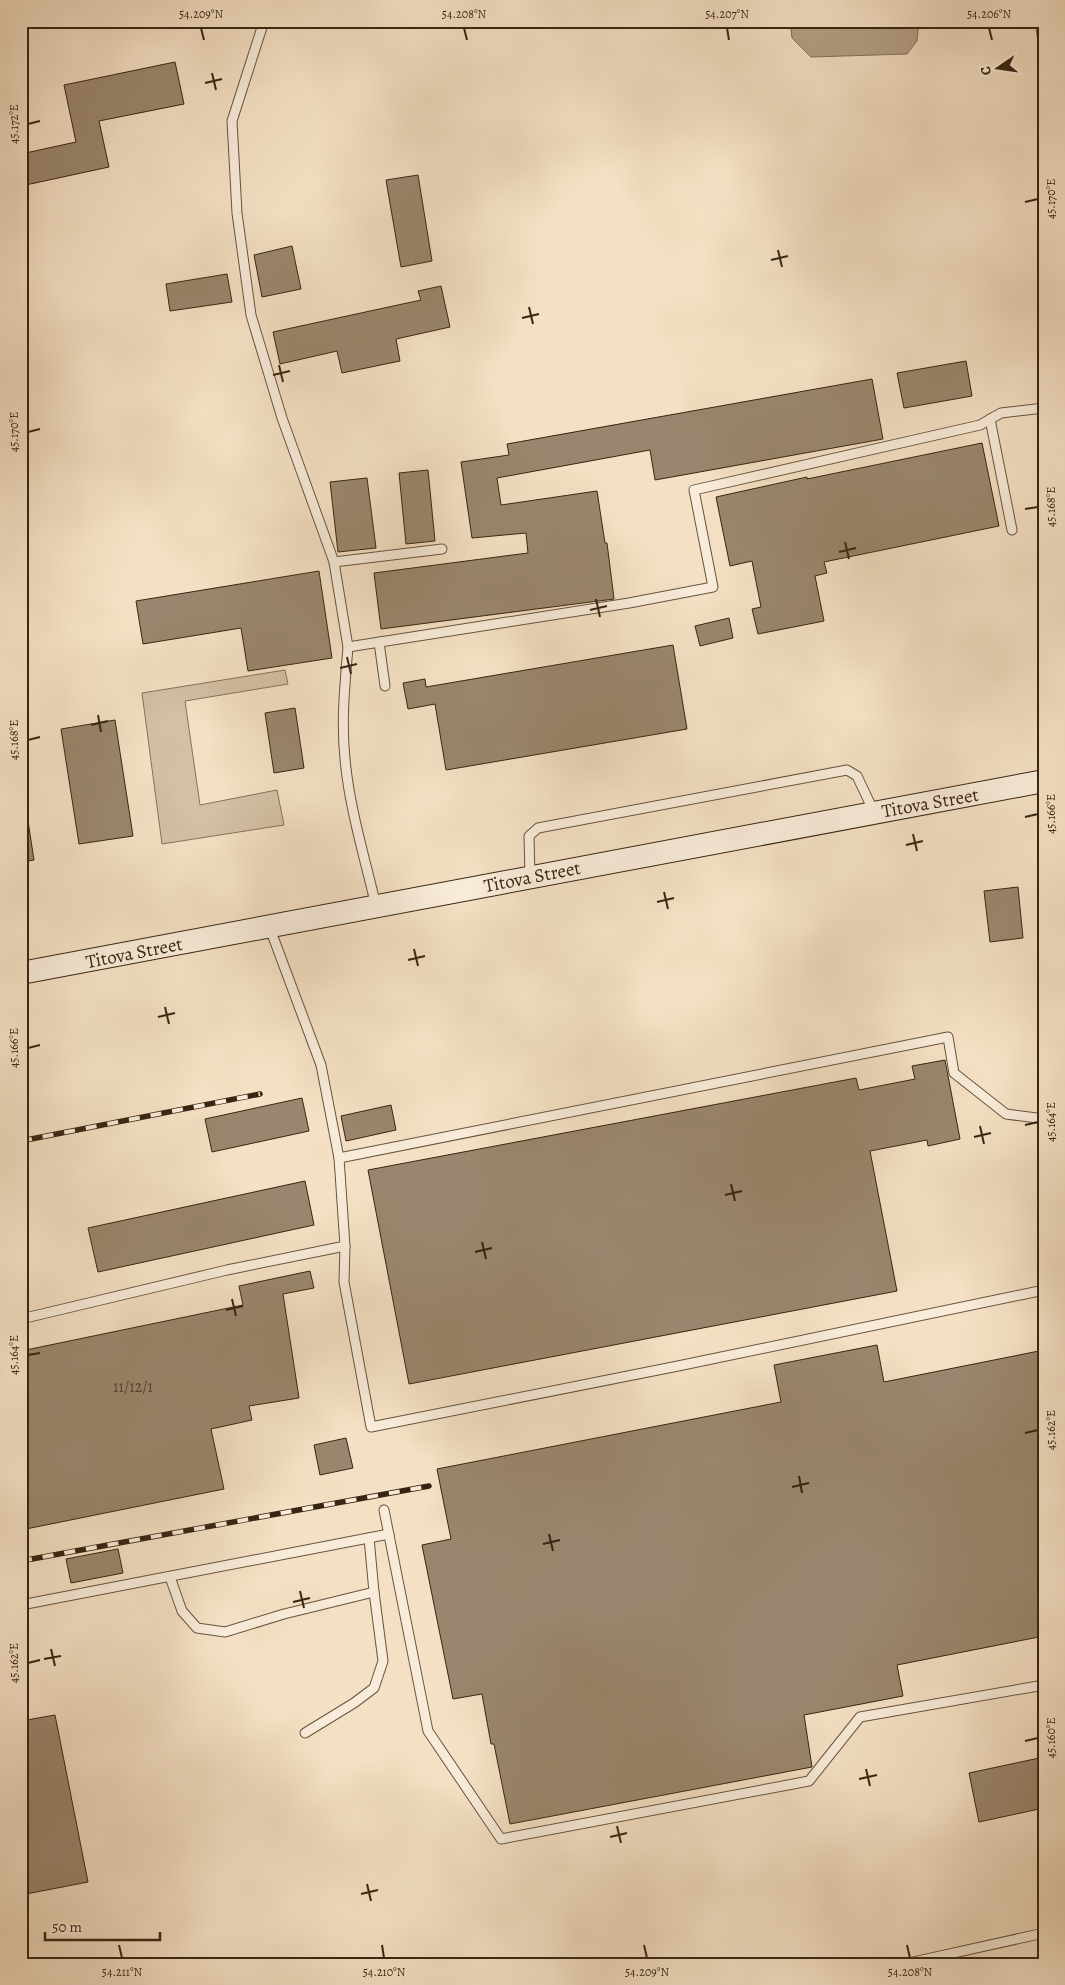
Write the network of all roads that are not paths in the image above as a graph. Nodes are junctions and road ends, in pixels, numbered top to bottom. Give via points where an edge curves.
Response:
1 (264, 21) edge
2 (1040, 21) edge
3 (1044, 48) edge
4 (1044, 408) edge
5 (990, 419) junction
6 (1012, 530) dead end
7 (442, 550) dead end
8 (334, 562) junction
9 (379, 642) junction
10 (348, 647) junction
11 (385, 686) dead end
12 (1044, 781) edge
13 (874, 813) junction
14 (530, 877) junction
15 (376, 906) junction
16 (269, 926) junction
17 (21, 973) edge
18 (1044, 1119) edge
19 (339, 1158) junction
20 (345, 1246) junction
21 (1044, 1290) edge
22 (21, 1319) edge
23 (384, 1510) dead end
24 (389, 1534) junction
25 (369, 1538) junction
26 (170, 1577) junction
27 (374, 1592) junction
28 (21, 1605) edge
29 (1044, 1685) edge
30 (305, 1733) dead end
31 (1044, 1933) edge
32 (904, 1964) edge

1 - 8 lane via 232,121 237,213 251,315 282,418
2 - 3 lane
4 - 5 lane via 1001,413
5 - 6 lane
5 - 9 lane via 980,424 694,490 713,587
7 - 8 lane
8 - 10 lane
9 - 10 lane
9 - 11 lane
10 - 15 lane via 343,707 345,759
12 - 13 main road, Titova Street
13 - 14 main road, Titova Street
13 - 14 lane via 858,776 847,770 538,828 529,836
14 - 15 main road, Titova Street
15 - 16 main road, Titova Street
16 - 17 main road, Titova Street
16 - 19 lane via 321,1065
18 - 19 lane via 1006,1114 954,1073 948,1037
19 - 20 lane
20 - 21 lane via 344,1282 370,1427
20 - 22 lane via 227,1270
23 - 24 lane
24 - 25 lane
24 - 29 lane via 428,1732 502,1839 809,1781 860,1717
25 - 26 lane
25 - 27 lane
26 - 27 lane via 182,1611 197,1628 225,1632
26 - 28 lane
27 - 30 lane via 383,1662 374,1688
31 - 32 lane

